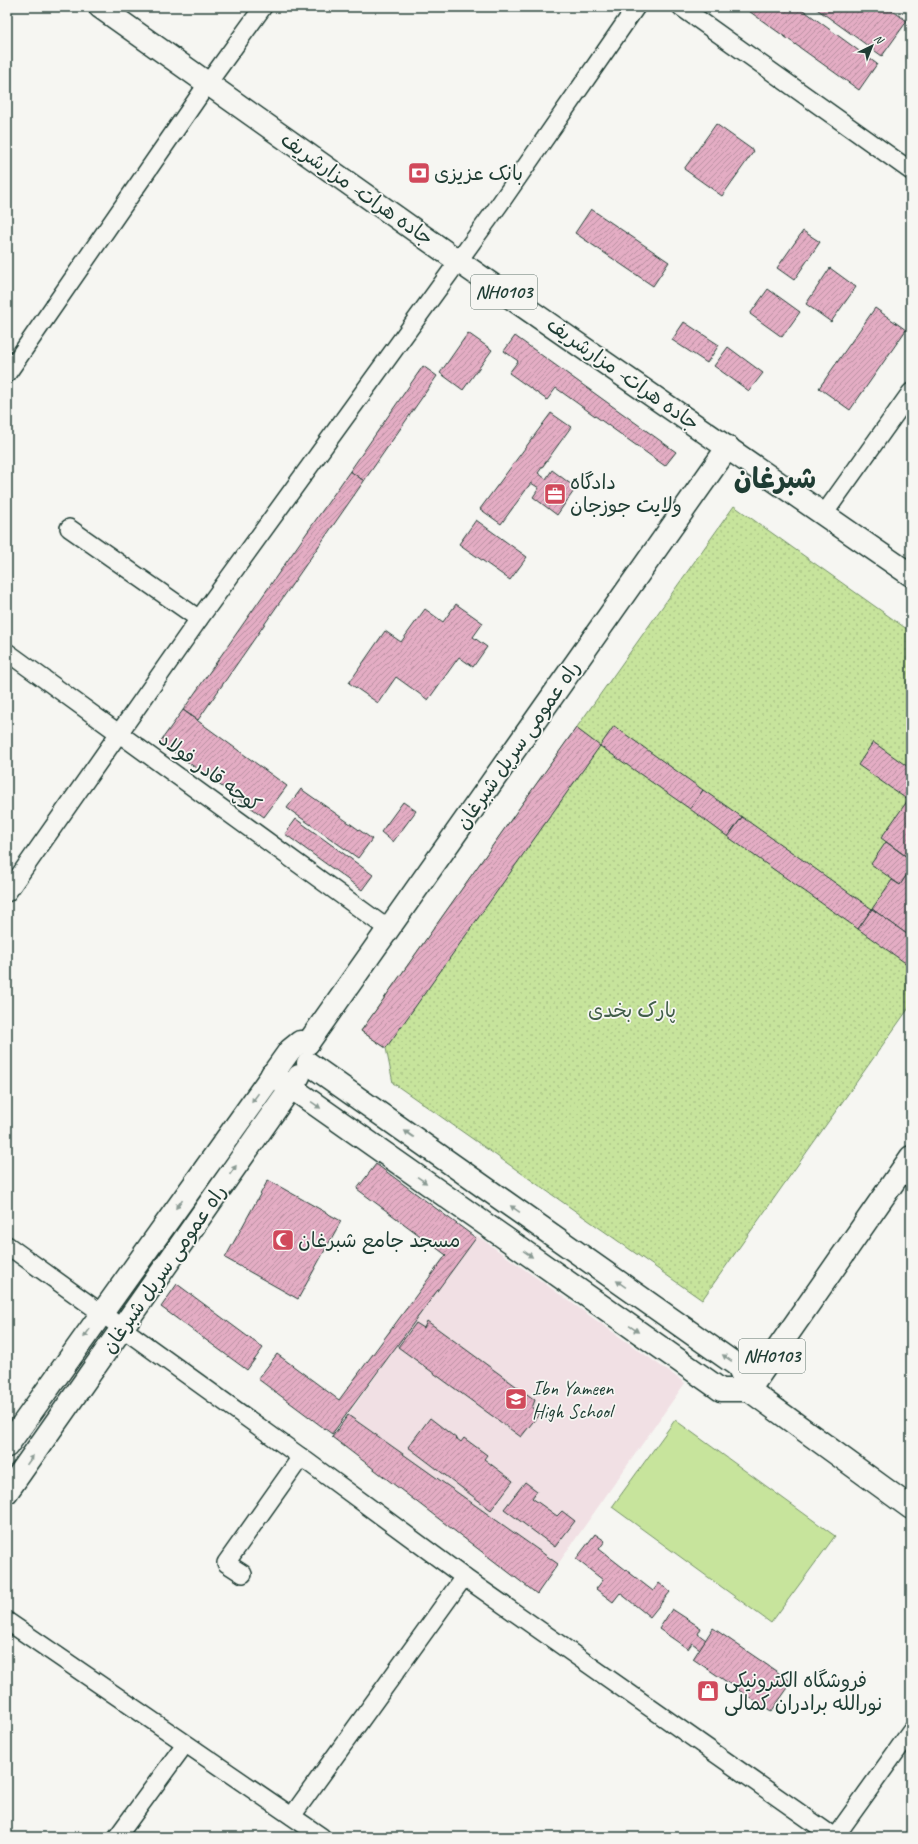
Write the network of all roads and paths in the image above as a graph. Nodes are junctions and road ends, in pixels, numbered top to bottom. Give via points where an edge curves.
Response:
1 (100, 7) edge
2 (263, 7) edge
3 (636, 7) edge
4 (681, 7) edge
5 (208, 83) junction
6 (911, 171) edge
7 (458, 260) junction
8 (7, 374) edge
9 (911, 392) edge
10 (728, 447) junction
11 (824, 514) junction
12 (69, 528) dead end
13 (911, 575) edge
14 (199, 619) junction
15 (7, 652) edge
16 (119, 733) junction
17 (7, 892) edge
18 (388, 929) junction
19 (308, 1053) junction
20 (272, 1074) junction
21 (291, 1087) junction
22 (911, 1157) edge
23 (7, 1245) edge
24 (101, 1314) junction
25 (122, 1330) junction
26 (749, 1390) junction
27 (7, 1446) edge
28 (301, 1457) junction
29 (7, 1492) edge
30 (911, 1508) edge
31 (244, 1574) dead end
32 (464, 1577) junction
33 (7, 1621) edge
34 (911, 1731) edge
35 (185, 1744) junction
36 (292, 1816) junction
37 (118, 1837) edge
38 (322, 1837) edge
39 (835, 1837) edge

1 - 5 main road, جاده هرات- مزارشریف / NH0103
2 - 5 street
3 - 7 street
4 - 6 street
5 - 7 main road, جاده هرات- مزارشریف / NH0103
5 - 8 street
7 - 10 main road, جاده هرات- مزارشریف / NH0103
7 - 14 street
9 - 11 street
10 - 11 main road, جاده هرات- مزارشریف / NH0103
10 - 18 main road, راه عمومی سرپل شبرغان
11 - 13 main road, جاده هرات- مزارشریف / NH0103
12 - 14 street
14 - 16 street
15 - 16 street, کوچه قادر فولاد
16 - 17 street
16 - 18 street, کوچه قادر فولاد
18 - 19 main road, راه عمومی سرپل شبرغان
19 - 20 main road, راه عمومی سرپل شبرغان via 300,1042 290,1050
19 - 21 main road, راه عمومی سرپل شبرغان
26 -> 19 main road via 738,1366
20 - 21 main road
20 -> 24 main road, راه عمومی سرپل شبرغان
25 -> 21 main road, راه عمومی سرپل شبرغان
21 -> 26 main road via 721,1390
22 - 26 main road, NH0103
23 - 24 street
24 - 25 street
24 -> 27 main road, راه عمومی سرپل شبرغان
25 - 28 street
29 -> 25 main road, راه عمومی سرپل شبرغان
26 - 30 main road, NH0103
28 - 31 street via 226,1563
28 - 32 street
32 - 36 street
32 - 39 street
33 - 35 street
34 - 39 street
35 - 36 street
35 - 37 street
36 - 38 street

